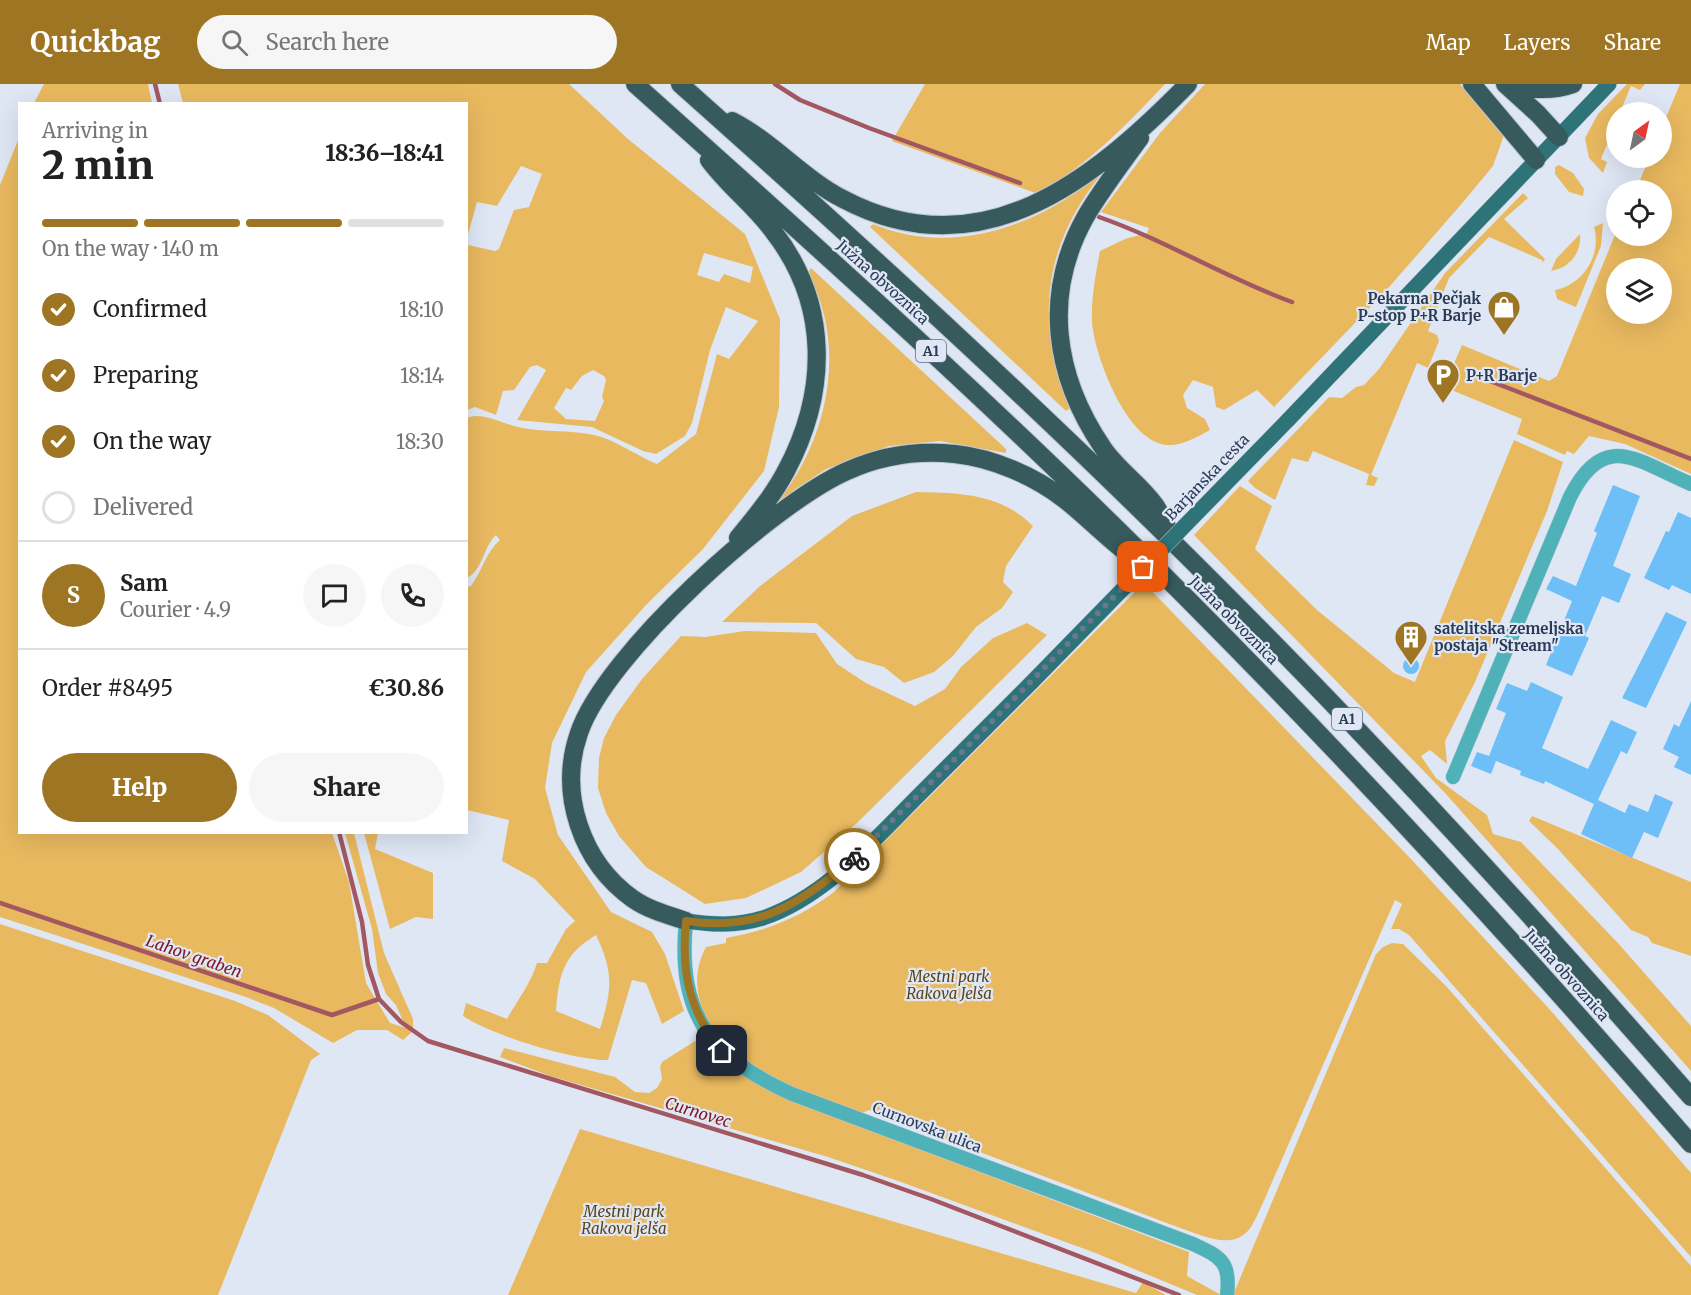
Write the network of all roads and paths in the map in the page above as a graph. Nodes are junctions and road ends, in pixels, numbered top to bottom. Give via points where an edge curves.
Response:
1 (635, 84) edge
2 (680, 84) edge
3 (1188, 84) edge
4 (1472, 84) edge
5 (1506, 84) edge
6 (1573, 84) edge
7 (1609, 84) edge
8 (707, 108) junction
9 (1155, 117) junction
10 (684, 128) junction
11 (1559, 137) junction
12 (1536, 160) junction
13 (1691, 484) edge
14 (1179, 548) junction
15 (718, 564) junction
16 (1171, 582) junction
17 (1453, 777) dead end
18 (686, 921) junction
19 (1691, 1097) edge
20 (1691, 1144) edge
21 (1227, 1295) edge

1 - 10 highway, Južna obvoznica / A1
2 - 8 highway, Južna obvoznica / A1
3 - 9 highway
4 - 12 highway
5 - 6 highway via 1533,90
5 - 11 highway
7 - 11 main road, Barjanska cesta
8 - 9 highway via 756,134 812,181 849,202 896,221 944,226 997,220 1040,203 1077,180
8 - 14 highway, Južna obvoznica / A1 via 941,320
9 - 14 highway via 1101,192 1075,239 1061,284 1058,322 1064,366 1077,405 1105,451 1155,505
10 - 15 highway via 727,184 786,248 810,306 818,350 812,406 793,458 770,497
10 - 16 highway, Južna obvoznica / A1 via 933,353
11 - 12 main road, Barjanska cesta
12 - 18 main road, Barjanska cesta, bridge via 889,825 808,895 786,908 753,920 720,925
13 - 17 street via 1616,455 1587,469 1570,497
14 - 19 highway, Južna obvoznica / A1 via 1424,800
15 - 16 highway via 801,498 845,472 888,457 930,453 979,458 1024,475 1063,498 1117,548
15 - 18 highway via 613,673 586,716 572,761 575,812 585,842 602,868 634,900
16 - 20 highway, Južna obvoznica / A1 via 1424,844
18 - 21 street, Curnovska ulica via 684,970 697,1014 722,1051 751,1073 792,1094 1212,1252 1224,1263 1229,1277

